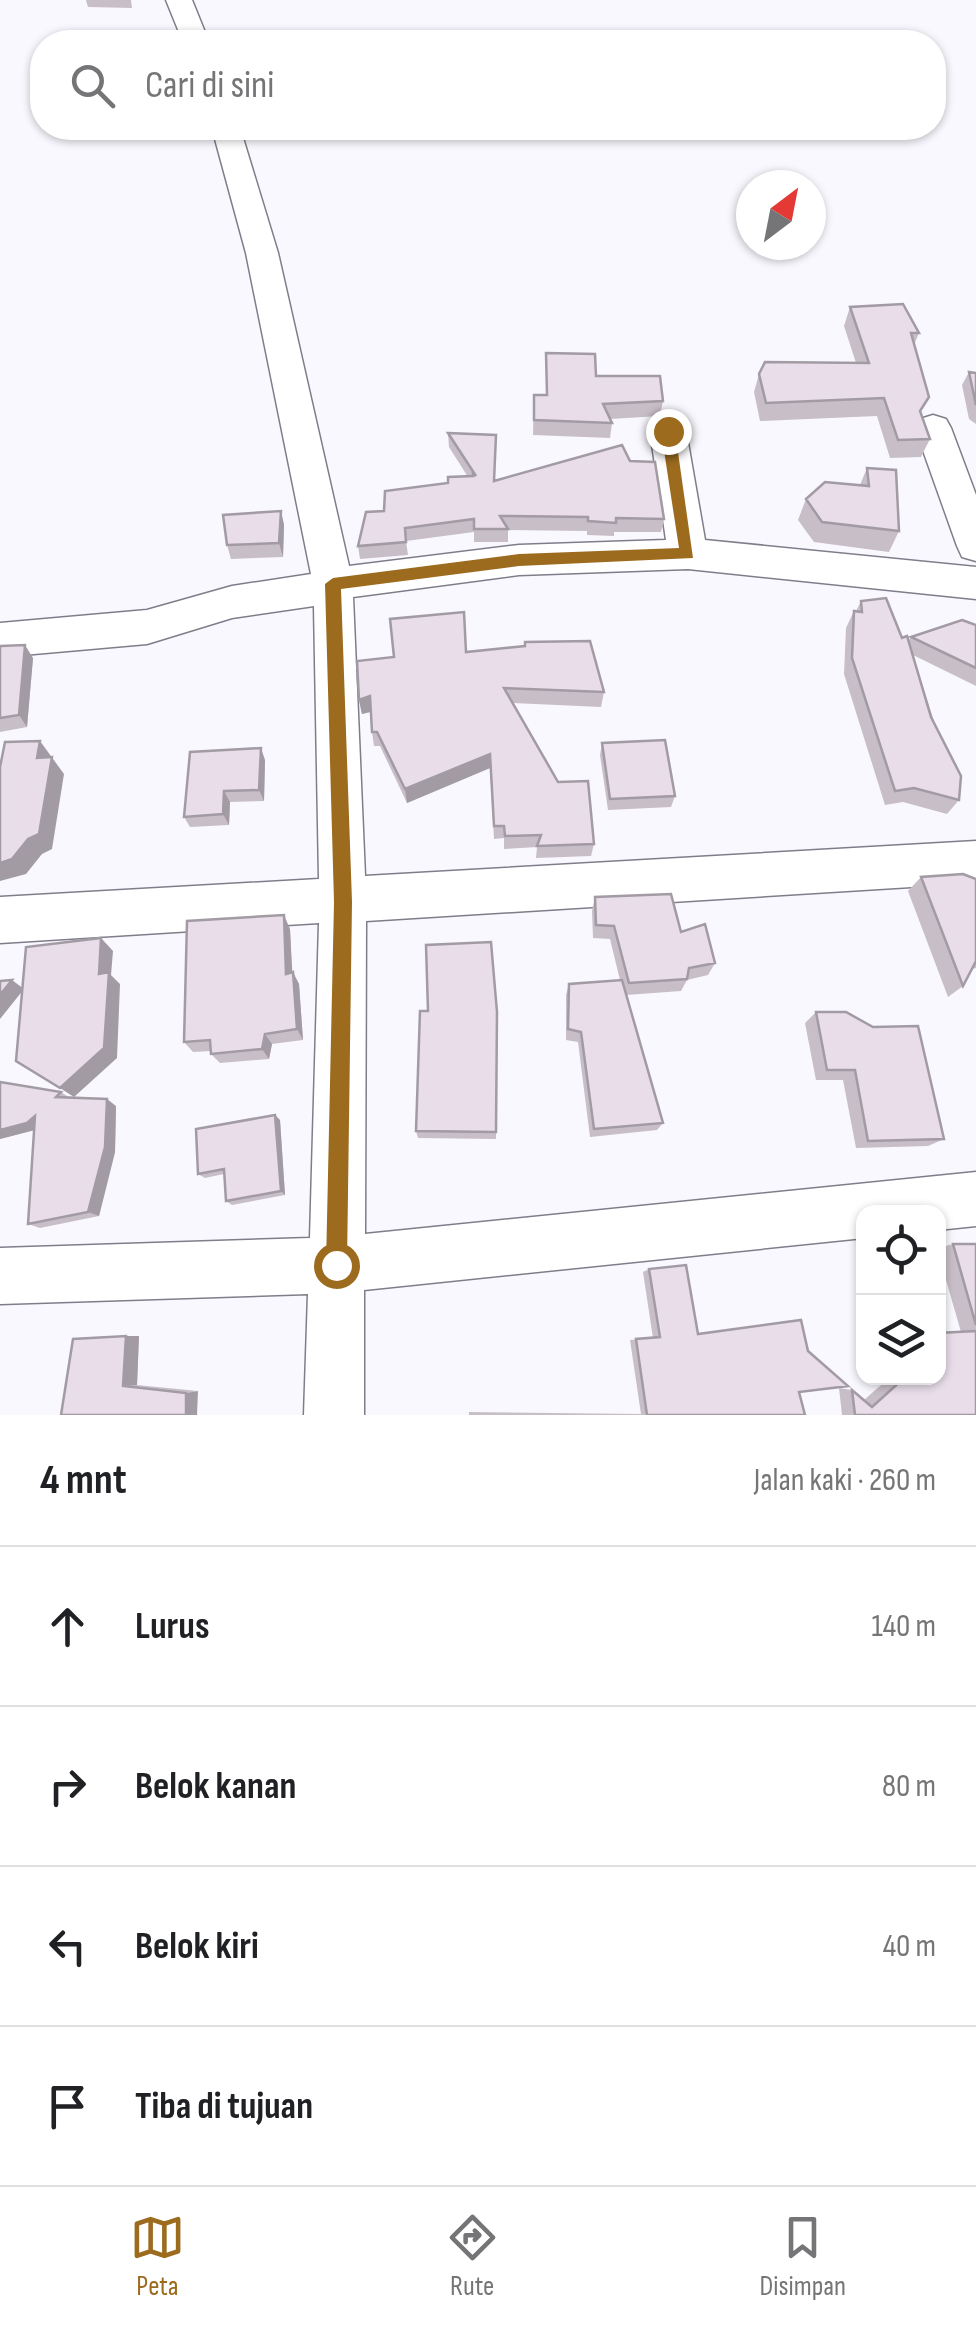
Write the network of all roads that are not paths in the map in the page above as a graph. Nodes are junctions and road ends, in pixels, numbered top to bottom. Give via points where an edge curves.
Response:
1 (179, 0) edge
2 (191, 30) edge
3 (229, 140) edge
4 (933, 428) dead end
5 (668, 431) dead end
6 (976, 546) edge
7 (688, 554) junction
8 (976, 583) edge
9 (333, 586) junction
10 (0, 640) edge
11 (976, 862) edge
12 (343, 902) junction
13 (0, 920) edge
14 (976, 1199) edge
15 (336, 1265) junction
16 (0, 1276) edge
17 (334, 1415) edge

1 - 2 street
3 - 9 street via 262,253
4 - 6 street
5 - 7 street
7 - 8 street
7 - 9 street via 519,560
9 - 10 street via 232,602 147,627
9 - 12 street
11 - 12 street
12 - 13 street
12 - 15 street
14 - 15 street
15 - 16 street
15 - 17 street

